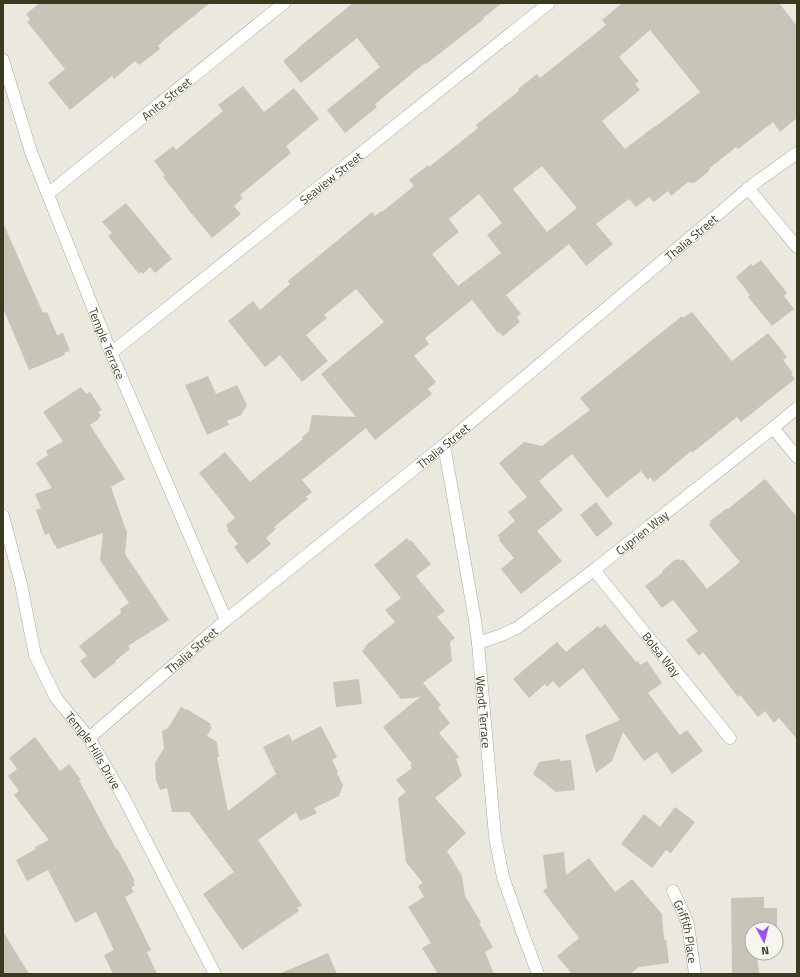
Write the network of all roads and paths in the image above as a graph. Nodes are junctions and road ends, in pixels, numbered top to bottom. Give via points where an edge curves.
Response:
1 (284, 3) edge
2 (549, 3) edge
3 (3, 60) edge
4 (797, 153) edge
5 (748, 188) junction
6 (48, 194) junction
7 (797, 247) edge
8 (111, 353) junction
9 (797, 408) edge
10 (773, 428) junction
11 (444, 445) junction
12 (797, 457) edge
13 (3, 516) edge
14 (594, 570) junction
15 (226, 620) junction
16 (478, 643) junction
17 (89, 738) junction
18 (730, 738) dead end
19 (673, 890) dead end
20 (215, 974) edge
21 (538, 974) edge
22 (694, 974) edge

1 - 6 street, Anita Street
2 - 8 street, Seaview Street
3 - 6 street, Temple Terrace via 31,152
4 - 5 street, Thalia Street
5 - 7 street
5 - 11 street, Thalia Street
6 - 8 street, Temple Terrace
8 - 15 street, Temple Terrace
9 - 10 street, Cuprien Way
10 - 12 street
10 - 14 street, Cuprien Way
11 - 15 street, Thalia Street
11 - 16 street, Wendt Terrace
13 - 17 street, Temple Hills Drive via 21,584 35,655 56,698
14 - 16 street, Cuprien Way via 517,628
14 - 18 street, Bolsa Way
15 - 17 street, Thalia Street
16 - 21 street, Wendt Terrace via 495,836 504,877
17 - 20 street, Temple Hills Drive via 124,798
19 - 22 street, Griffith Place via 688,925

